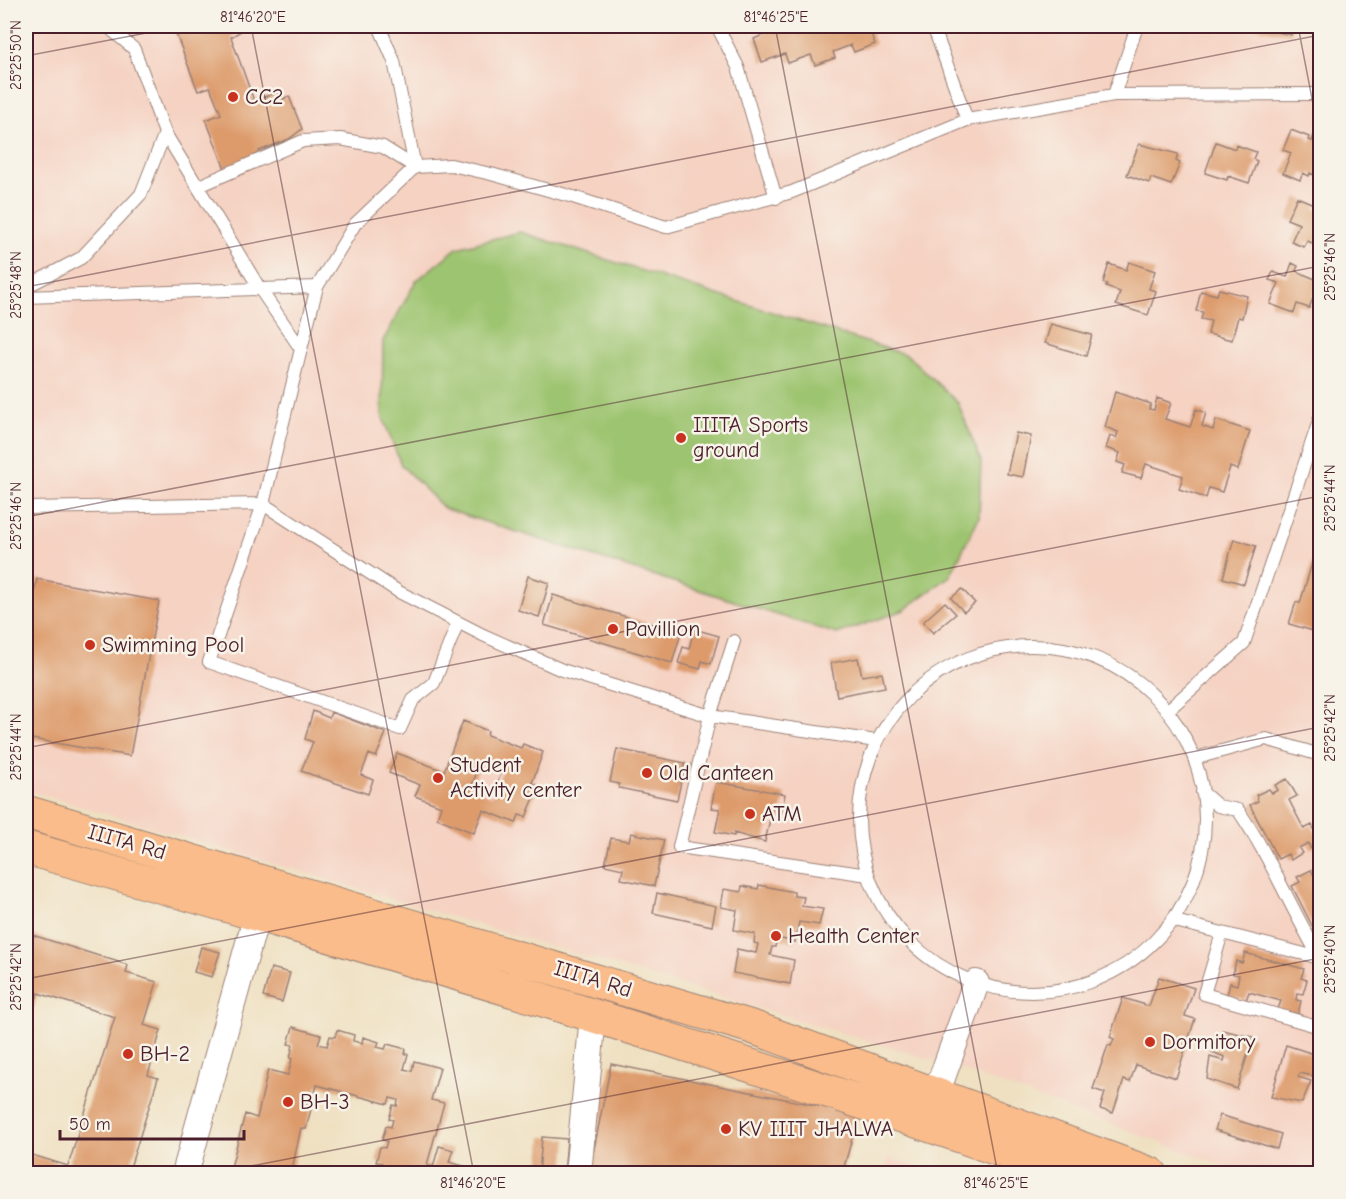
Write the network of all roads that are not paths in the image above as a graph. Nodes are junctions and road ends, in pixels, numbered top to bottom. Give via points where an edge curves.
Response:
1 (107, 26) edge
2 (379, 26) edge
3 (717, 26) edge
4 (933, 26) edge
5 (1137, 26) edge
6 (1320, 94) edge
7 (1114, 95) junction
8 (967, 120) junction
9 (165, 133) junction
10 (415, 167) junction
11 (199, 186) junction
12 (776, 198) junction
13 (26, 286) edge
14 (317, 287) junction
15 (260, 289) junction
16 (26, 297) edge
17 (301, 349) junction
18 (1320, 418) edge
19 (263, 504) junction
20 (26, 508) edge
21 (458, 622) junction
22 (734, 640) dead end
23 (1168, 710) junction
24 (710, 716) junction
25 (876, 741) junction
26 (1320, 755) edge
27 (1196, 758) junction
28 (1202, 792) junction
29 (26, 812) edge
30 (26, 848) edge
31 (868, 875) junction
32 (257, 914) junction
33 (1179, 922) junction
34 (1222, 933) junction
35 (1320, 958) edge
36 (976, 983) junction
37 (593, 1016) junction
38 (1320, 1028) edge
39 (930, 1109) junction
40 (185, 1173) edge
41 (578, 1173) edge
42 (1068, 1173) edge
43 (1151, 1173) edge

1 - 9 lane via 134,49
2 - 10 lane via 394,61
3 - 12 lane via 738,67
4 - 8 lane
5 - 7 lane
6 - 7 lane
7 - 8 lane
8 - 12 lane
9 - 11 lane
9 - 13 lane via 141,194 81,258
10 - 11 lane via 383,147 340,139 303,141
10 - 12 lane via 451,165 491,174 666,227
10 - 14 lane via 355,224
11 - 15 lane
14 - 15 lane
14 - 17 lane
15 - 16 lane
15 - 17 lane
17 - 19 lane
18 - 23 lane via 1244,643
19 - 20 lane
19 - 21 lane via 399,592
19 - 21 lane via 209,662 400,729 413,700 434,683
21 - 24 lane via 562,670
22 - 24 lane
23 - 25 lane via 1132,677 1088,654 1039,646 989,651 944,670 905,701
23 - 27 lane
24 - 25 lane
24 - 31 lane via 679,847
25 - 31 lane via 862,781 858,823
26 - 27 lane via 1266,739
27 - 28 lane
28 - 33 lane via 1207,813 1199,868
28 - 35 lane via 1218,806 1238,810 1253,831
29 - 39 main road, IIITA Rd via 752,1027
30 - 32 main road, IIITA Rd
31 - 36 lane via 880,904 905,938 938,965
32 - 37 main road, IIITA Rd
32 - 40 street
33 - 34 lane
33 - 36 lane via 1175,918 1136,958 1087,983 1032,993
34 - 35 lane
34 - 38 lane via 1204,994
36 - 39 street
37 - 39 main road, IIITA Rd
37 - 41 street
39 - 42 main road, IIITA Rd
39 - 43 main road, IIITA Rd

